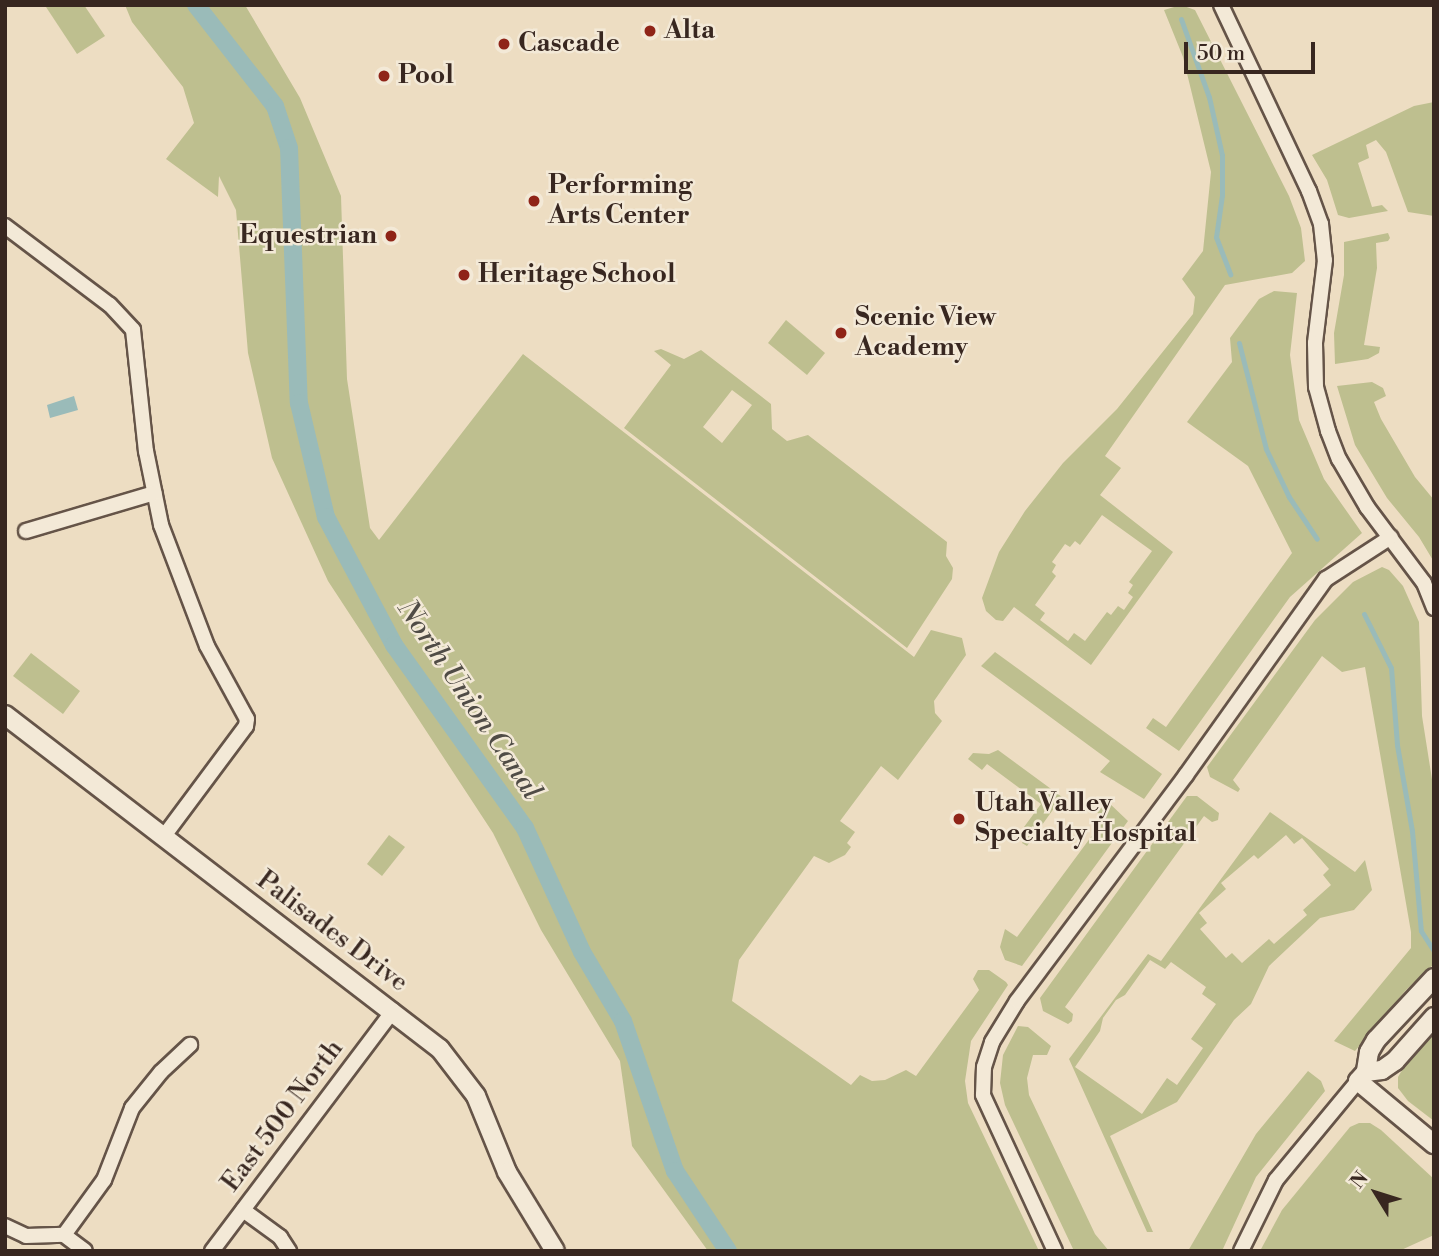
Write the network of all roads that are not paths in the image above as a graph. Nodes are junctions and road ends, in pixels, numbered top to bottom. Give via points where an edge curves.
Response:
1 (1221, 5) edge
2 (5, 226) edge
3 (154, 493) junction
4 (26, 531) dead end
5 (1391, 537) junction
6 (1434, 608) edge
7 (5, 716) edge
8 (164, 836) junction
9 (1434, 978) edge
10 (393, 1011) junction
11 (1434, 1017) edge
12 (190, 1045) dead end
13 (1362, 1077) junction
14 (1434, 1144) edge
15 (243, 1210) junction
16 (5, 1226) edge
17 (64, 1234) junction
18 (85, 1251) edge
19 (212, 1251) edge
20 (289, 1251) edge
21 (555, 1251) edge
22 (1055, 1251) edge
23 (1241, 1251) edge

1 - 5 street via 1321,224 1325,260 1315,343 1316,387 1339,459
2 - 3 street via 110,306 133,330
3 - 4 street
3 - 8 street via 192,610 247,719
5 - 6 street via 1424,583
5 - 22 street via 1326,579 1017,1001 992,1042 983,1095
7 - 8 street, Palisades Drive
8 - 10 street, Palisades Drive
9 - 13 street via 1376,1040
10 - 15 street, East 500 North
10 - 21 street, Palisades Drive via 440,1049 464,1076 507,1172
11 - 13 street via 1395,1061
12 - 17 street via 132,1108 104,1180
13 - 14 street
13 - 23 street via 1276,1180
15 - 19 street, East 500 North
15 - 20 street via 280,1237
16 - 17 street via 26,1236
17 - 18 street

